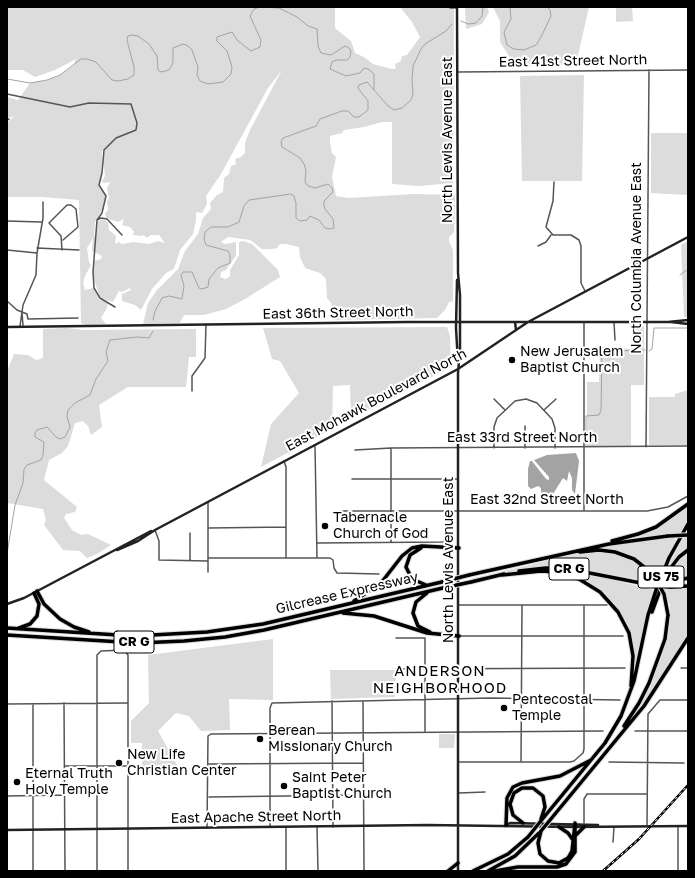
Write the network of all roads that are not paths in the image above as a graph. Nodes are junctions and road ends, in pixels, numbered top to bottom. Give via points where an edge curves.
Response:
1 (450, 8) dead end
2 (457, 8) edge
3 (649, 70) junction
4 (688, 70) edge
5 (458, 72) junction
6 (7, 94) edge
7 (10, 119) dead end
8 (7, 120) edge
9 (554, 182) dead end
10 (43, 202) dead end
11 (97, 220) junction
12 (7, 221) edge
13 (42, 222) junction
14 (122, 234) dead end
15 (551, 235) junction
16 (688, 237) edge
17 (63, 240) junction
18 (538, 246) dead end
19 (37, 248) junction
20 (7, 250) edge
21 (62, 250) junction
22 (80, 250) dead end
23 (37, 254) junction
24 (648, 258) junction
25 (458, 272) junction
26 (585, 291) junction
27 (7, 301) edge
28 (115, 307) dead end
29 (22, 312) junction
30 (78, 318) dead end
31 (688, 320) edge
32 (456, 322) junction
33 (460, 322) junction
34 (515, 322) junction
35 (528, 322) junction
36 (584, 322) junction
37 (614, 322) junction
38 (648, 322) junction
39 (668, 322) junction
40 (206, 324) junction
41 (688, 324) edge
42 (7, 327) edge
43 (21, 327) junction
44 (516, 330) junction
45 (615, 340) dead end
46 (458, 369) junction
47 (192, 391) dead end
48 (494, 399) dead end
49 (556, 399) dead end
50 (505, 410) junction
51 (544, 410) junction
52 (525, 426) dead end
53 (315, 445) junction
54 (688, 446) edge
55 (584, 447) junction
56 (646, 447) junction
57 (391, 448) junction
58 (458, 448) junction
59 (494, 448) junction
60 (525, 448) junction
61 (555, 448) junction
62 (356, 450) dead end
63 (284, 461) junction
64 (352, 479) dead end
65 (391, 479) junction
66 (458, 479) junction
67 (688, 496) edge
68 (208, 502) junction
69 (688, 504) edge
70 (391, 510) junction
71 (458, 510) junction
72 (584, 510) junction
73 (337, 511) dead end
74 (688, 524) edge
75 (286, 527) junction
76 (208, 528) junction
77 (155, 530) junction
78 (190, 533) dead end
79 (688, 535) edge
80 (448, 538) dead end
81 (392, 542) junction
82 (317, 543) junction
83 (458, 548) junction
84 (688, 550) edge
85 (571, 552) junction
86 (558, 555) junction
87 (286, 558) junction
88 (317, 558) junction
89 (190, 560) junction
90 (208, 560) junction
91 (208, 572) dead end
92 (379, 574) dead end
93 (502, 575) junction
94 (688, 578) edge
95 (671, 584) junction
96 (428, 585) junction
97 (688, 586) edge
98 (35, 592) junction
99 (428, 592) junction
100 (351, 603) junction
101 (7, 604) edge
102 (458, 605) junction
103 (522, 605) junction
104 (584, 605) junction
105 (607, 605) dead end
106 (336, 613) junction
107 (7, 628) edge
108 (17, 629) junction
109 (96, 634) junction
110 (644, 634) junction
111 (7, 636) edge
112 (459, 636) junction
113 (522, 636) junction
114 (584, 636) junction
115 (622, 636) dead end
116 (396, 638) dead end
117 (688, 638) edge
118 (688, 643) edge
119 (426, 668) junction
120 (459, 668) junction
121 (521, 668) junction
122 (585, 668) junction
123 (625, 668) dead end
124 (681, 668) dead end
125 (688, 668) edge
126 (396, 669) dead end
127 (667, 673) junction
128 (630, 694) junction
129 (459, 699) junction
130 (521, 699) junction
131 (584, 699) junction
132 (426, 700) junction
133 (620, 700) dead end
134 (688, 700) edge
135 (332, 701) junction
136 (363, 701) junction
137 (64, 703) junction
138 (96, 703) junction
139 (128, 703) junction
140 (7, 704) edge
141 (33, 704) junction
142 (425, 731) junction
143 (459, 731) junction
144 (521, 731) junction
145 (584, 731) junction
146 (603, 731) dead end
147 (634, 731) dead end
148 (647, 731) junction
149 (688, 731) edge
150 (333, 732) junction
151 (363, 732) junction
152 (270, 733) junction
153 (615, 741) junction
154 (592, 760) junction
155 (458, 762) junction
156 (521, 762) junction
157 (609, 762) dead end
158 (647, 762) junction
159 (363, 763) junction
160 (684, 763) dead end
161 (209, 764) junction
162 (270, 764) junction
163 (333, 764) junction
164 (65, 766) junction
165 (97, 766) junction
166 (128, 766) junction
167 (485, 792) dead end
168 (459, 793) junction
169 (647, 794) junction
170 (65, 795) junction
171 (333, 795) junction
172 (363, 795) junction
173 (7, 796) edge
174 (33, 796) junction
175 (270, 796) junction
176 (209, 797) junction
177 (545, 814) junction
178 (523, 823) junction
179 (459, 825) junction
180 (506, 825) junction
181 (584, 825) junction
182 (364, 826) junction
183 (575, 826) junction
184 (614, 826) junction
185 (647, 826) junction
186 (678, 826) junction
187 (688, 826) edge
188 (270, 827) junction
189 (286, 827) junction
190 (317, 827) junction
191 (333, 827) junction
192 (560, 827) junction
193 (207, 828) junction
194 (97, 829) junction
195 (128, 829) junction
196 (7, 830) edge
197 (33, 830) junction
198 (65, 830) junction
199 (576, 836) junction
200 (538, 837) junction
201 (573, 842) junction
202 (614, 842) dead end
203 (458, 863) junction
204 (33, 871) edge
205 (65, 871) edge
206 (96, 871) edge
207 (128, 871) edge
208 (286, 871) edge
209 (318, 871) edge
210 (364, 871) edge
211 (448, 871) edge
212 (458, 871) edge
213 (473, 871) edge
214 (488, 871) edge
215 (495, 871) edge
216 (678, 871) edge

1 - 2 street
2 - 5 main road, North Lewis Avenue East
3 - 4 street, East 41st Street North
3 - 5 street, East 41st Street North
3 - 24 street, North Columbia Avenue East
5 - 25 main road, North Lewis Avenue East
6 - 11 street via 70,107 89,103 131,104 136,130 116,138 104,150 99,185 106,196 102,213
7 - 8 street
9 - 15 street via 553,201 546,225
10 - 13 street
11 - 14 street via 105,218
11 - 28 street via 92,272 94,288 100,298
12 - 13 street
13 - 19 street
15 - 18 street via 546,242
15 - 26 street via 571,235 579,240 581,283
16 - 24 main road, East Mohawk Boulevard North
17 - 17 street via 78,227 76,209 71,205 67,205 49,223
17 - 21 street
19 - 21 street
19 - 23 street
20 - 23 street
21 - 22 street
23 - 29 street via 36,275
24 - 26 main road, East Mohawk Boulevard North
24 - 38 street, North Columbia Avenue East
25 - 32 main road, North Lewis Avenue East
25 - 33 main road, North Lewis Avenue East
26 - 35 main road, East Mohawk Boulevard North
27 - 29 street
29 - 30 street via 27,314 28,319
29 - 43 street
31 - 39 main road, East 36th Street North
32 - 33 main road, East 36th Street North
32 - 40 main road, East 36th Street North
32 - 46 main road, North Lewis Avenue East
33 - 34 main road, East 36th Street North
33 - 46 main road, North Lewis Avenue East
34 - 35 main road, East 36th Street North
34 - 44 main road
35 - 36 main road, East 36th Street North
35 - 44 main road, East Mohawk Boulevard North
36 - 37 main road, East 36th Street North
36 - 55 street
37 - 38 main road, East 36th Street North
37 - 45 street
38 - 39 main road, East 36th Street North
38 - 56 street, North Columbia Avenue East
39 - 41 main road, East 36th Street North
40 - 43 main road, East 36th Street North
40 - 47 street via 206,358 192,376
42 - 43 main road, East 36th Street North
44 - 46 main road, East Mohawk Boulevard North
46 - 53 main road, East Mohawk Boulevard North
46 - 58 main road, North Lewis Avenue East
48 - 50 street
49 - 51 street
50 - 51 street via 515,402 526,399 535,401
50 - 59 street via 495,423
51 - 61 street via 554,424
52 - 60 street
53 - 63 main road, East Mohawk Boulevard North
53 - 82 street
54 - 56 street, East 33rd Street North
55 - 56 street, East 33rd Street North
55 - 61 street, East 33rd Street North
55 - 72 street
57 - 58 street, East 33rd Street North
57 - 62 street, East 33rd Street North
57 - 65 street
58 - 59 street, East 33rd Street North
58 - 66 main road, North Lewis Avenue East
59 - 60 street, East 33rd Street North
60 - 61 street, East 33rd Street North
63 - 68 main road, East Mohawk Boulevard North
63 - 75 street
64 - 65 street
65 - 66 street
65 - 70 street
66 - 71 main road, North Lewis Avenue East
67 - 72 street, East 32nd Street North via 668,508 654,511
68 - 76 street
68 - 77 main road, East Mohawk Boulevard North
69 - 85 highway via 668,520 649,530
70 - 71 street, East 32nd Street North
70 - 73 street, East 32nd Street North
70 - 81 street
71 - 72 street, East 32nd Street North
71 - 83 main road, North Lewis Avenue East
74 - 110 highway, US 75 via 662,573
75 - 76 street
75 - 87 street
76 - 90 street
77 - 89 street via 159,543 159,560
77 - 98 main road, East Mohawk Boulevard North
78 - 89 street
79 - 85 highway, Gilcrease Expressway / CR G, bridge via 629,540
80 - 81 street via 443,542
81 - 82 street
82 - 88 street
83 - 96 highway via 420,548 410,555 406,565 408,575 414,581
83 - 100 highway via 412,548 402,556 381,583
83 - 102 main road, North Lewis Avenue East
84 - 110 highway via 666,574
85 - 86 highway, Gilcrease Expressway / CR G
86 - 96 highway, Gilcrease Expressway / CR G, bridge
86 - 153 highway, bridge via 595,550 610,551 631,558 648,570 664,594 668,615 665,639 645,692
87 - 88 street
87 - 90 street
88 - 92 street via 332,558 337,573
89 - 90 street
90 - 91 street
93 - 95 highway, Gilcrease Expressway / CR G, bridge via 532,569 561,568 647,584
93 - 99 highway, Gilcrease Expressway / CR G, bridge
93 - 128 highway via 556,572 585,582 605,597 618,612 629,633 633,661
94 - 95 highway
95 - 97 highway
96 - 100 highway, Gilcrease Expressway / CR G
98 - 101 main road, East Mohawk Boulevard North
98 - 108 highway via 39,604 37,616 30,624
98 - 109 highway via 60,619
99 - 106 highway, Gilcrease Expressway / CR G
99 - 112 highway via 414,606 413,616 416,624 429,632
100 - 109 highway, Gilcrease Expressway / CR G via 263,624 207,632 147,636
102 - 103 street
102 - 112 main road, North Lewis Avenue East
103 - 104 street
103 - 113 street
104 - 105 street
104 - 114 street
106 - 111 highway, Gilcrease Expressway / CR G via 252,633 184,641 138,642
106 - 112 highway via 368,614 420,632
107 - 108 highway, Gilcrease Expressway / CR G
108 - 109 highway, Gilcrease Expressway / CR G
110 - 128 highway, US 75
112 - 113 street
112 - 120 main road, North Lewis Avenue East
113 - 114 street
113 - 121 street
114 - 115 street
114 - 122 street
116 - 119 street via 425,638
117 - 127 highway
118 - 127 highway
119 - 120 street
119 - 126 street
119 - 132 street
120 - 121 street
120 - 129 main road, North Lewis Avenue East
121 - 122 street
121 - 130 street
122 - 123 street
122 - 131 street
124 - 125 street
127 - 153 highway
128 - 154 highway, US 75 via 613,731
129 - 130 street
129 - 132 street
129 - 143 main road, North Lewis Avenue East
130 - 131 street
130 - 144 street
131 - 133 street
131 - 145 street
132 - 136 street
132 - 142 street
134 - 148 street via 660,700 648,714
135 - 136 street
135 - 150 street
135 - 152 street via 270,703
136 - 151 street
137 - 138 street
137 - 141 street
137 - 164 street
138 - 139 street
138 - 139 street via 98,652 124,650 127,652
138 - 165 street
139 - 166 street
140 - 141 street
141 - 174 street
142 - 143 street
142 - 151 street
143 - 144 street
143 - 155 main road, North Lewis Avenue East
144 - 145 street
144 - 156 street
145 - 146 street
145 - 156 street via 584,751 571,762
147 - 148 street
148 - 149 street
148 - 158 street
150 - 151 street
150 - 152 street
150 - 163 street
151 - 159 street
152 - 161 street via 209,734
152 - 162 street
153 - 200 highway, bridge
154 - 177 highway, US 75
154 - 180 highway via 566,774 513,787 507,798
155 - 156 street
155 - 168 main road, North Lewis Avenue East
157 - 158 street
158 - 160 street
158 - 169 street
159 - 163 street
159 - 172 street
161 - 162 street
161 - 176 street
162 - 163 street
162 - 175 street
163 - 171 street
164 - 165 street
164 - 170 street
165 - 166 street
165 - 194 street
166 - 195 street
167 - 168 street
168 - 179 main road, North Lewis Avenue East
169 - 181 street via 585,795
169 - 185 street
170 - 174 street
170 - 198 street
171 - 172 street
171 - 175 street
171 - 191 street
172 - 182 street
173 - 174 street
174 - 197 street
175 - 176 street
175 - 188 street
176 - 193 street
177 - 178 highway via 545,803 540,792 531,788 520,789 512,797 510,807 514,817
177 - 213 highway, US 75, bridge via 528,837 508,854
178 - 180 main road, East Apache Street North
178 - 183 main road, East Apache Street North
179 - 180 main road, East Apache Street North
179 - 182 main road, East Apache Street North
179 - 203 main road, North Lewis Avenue East
180 - 192 main road, East Apache Street North
181 - 183 main road, East Apache Street North
181 - 184 main road, East Apache Street North
181 - 199 highway
182 - 191 main road, East Apache Street North
182 - 210 street
183 - 192 main road, East Apache Street North
183 - 199 highway
183 - 201 highway
184 - 185 main road, East Apache Street North
184 - 202 street
185 - 186 main road, East Apache Street North
186 - 187 main road, East Apache Street North
186 - 216 street
188 - 189 main road, East Apache Street North
188 - 193 main road, East Apache Street North
189 - 190 main road, East Apache Street North
189 - 208 street
190 - 191 main road, East Apache Street North
190 - 209 street
192 - 201 highway via 568,833
193 - 195 main road, East Apache Street North
194 - 195 main road, East Apache Street North
194 - 198 main road, East Apache Street North
194 - 206 street
195 - 207 street
196 - 197 main road, East Apache Street North
197 - 198 main road, East Apache Street North
197 - 204 street
198 - 205 street
199 - 215 highway via 575,854 558,867 518,867
200 - 201 highway via 540,854 554,863 563,862 569,857
200 - 214 highway via 515,856
203 - 211 highway
203 - 212 main road, North Lewis Avenue East

